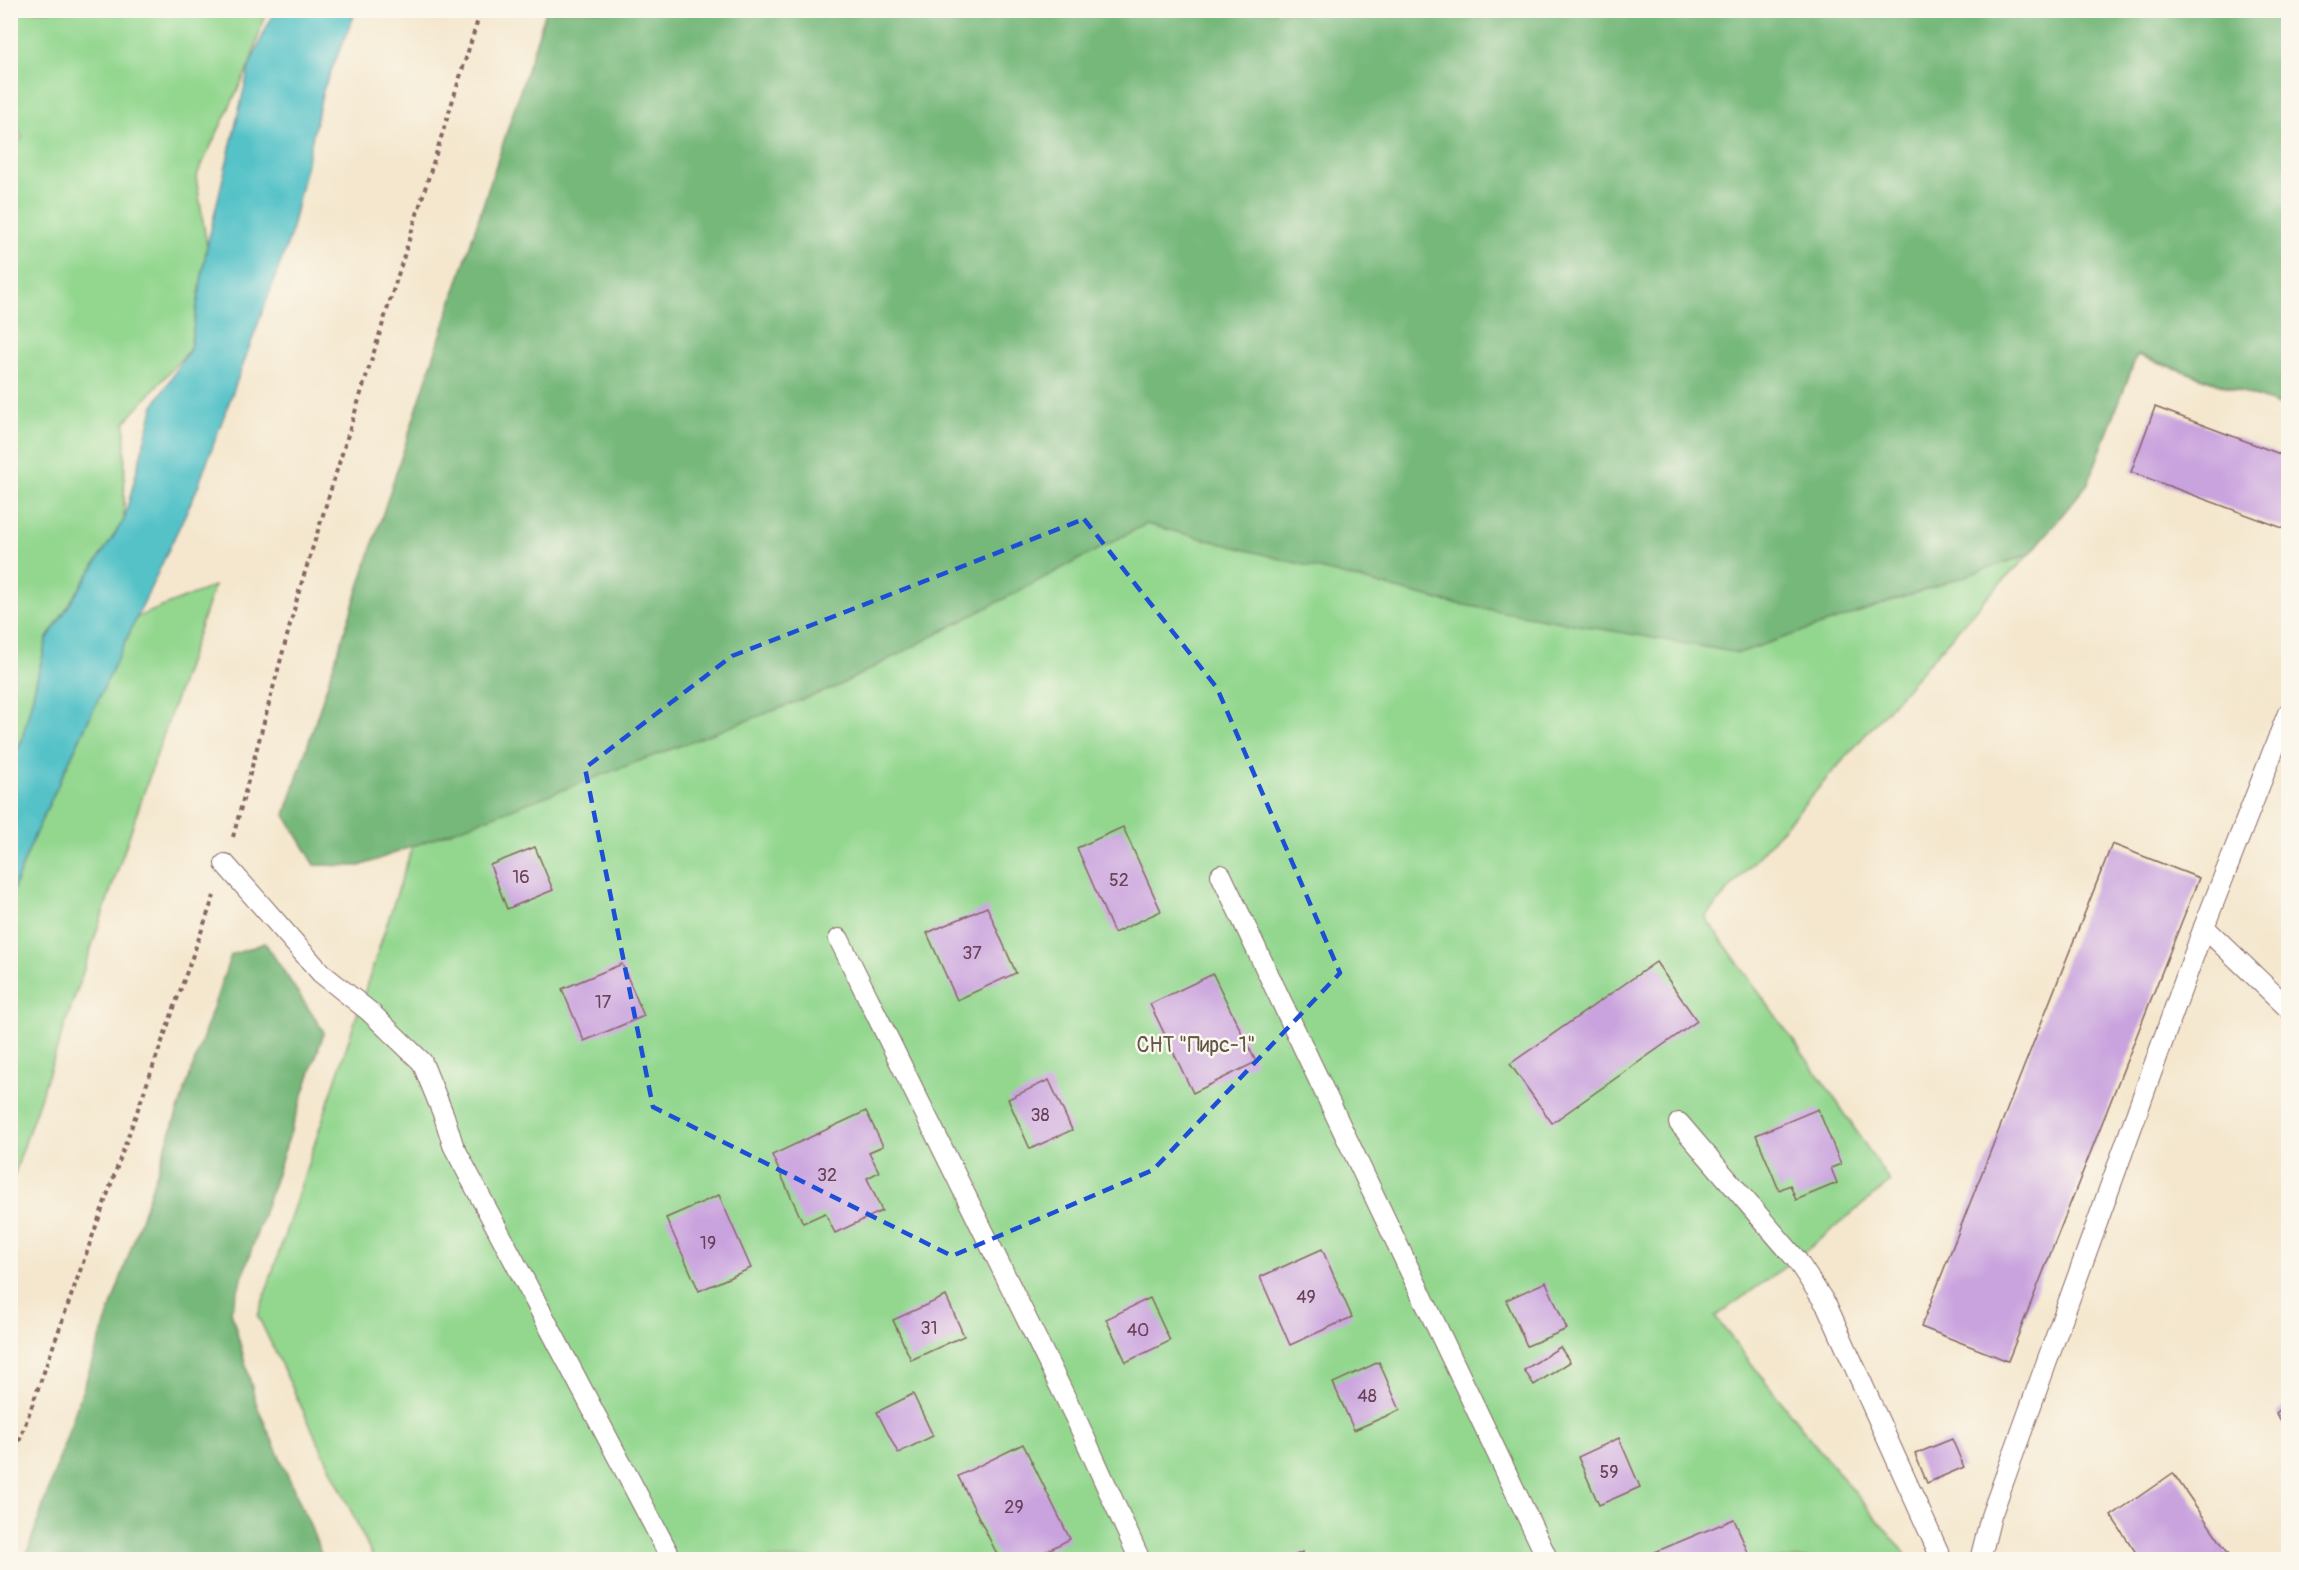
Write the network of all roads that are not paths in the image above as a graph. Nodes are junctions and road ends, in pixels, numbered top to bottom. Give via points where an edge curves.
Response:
1 (2289, 713) edge
2 (225, 864) road end
3 (1221, 875) dead end
4 (2204, 927) junction
5 (840, 939) dead end
6 (2289, 1008) edge
7 (1680, 1123) dead end
8 (672, 1560) edge
9 (1140, 1560) edge
10 (1548, 1560) edge
11 (1942, 1560) edge
12 (1980, 1560) edge

1 - 4 lane
2 - 8 lane via 321,973 370,1012 422,1062 453,1145
3 - 10 lane
4 - 6 lane
4 - 12 lane via 1991,1516
5 - 9 lane via 1077,1421
7 - 11 lane via 1796,1259 1827,1306

